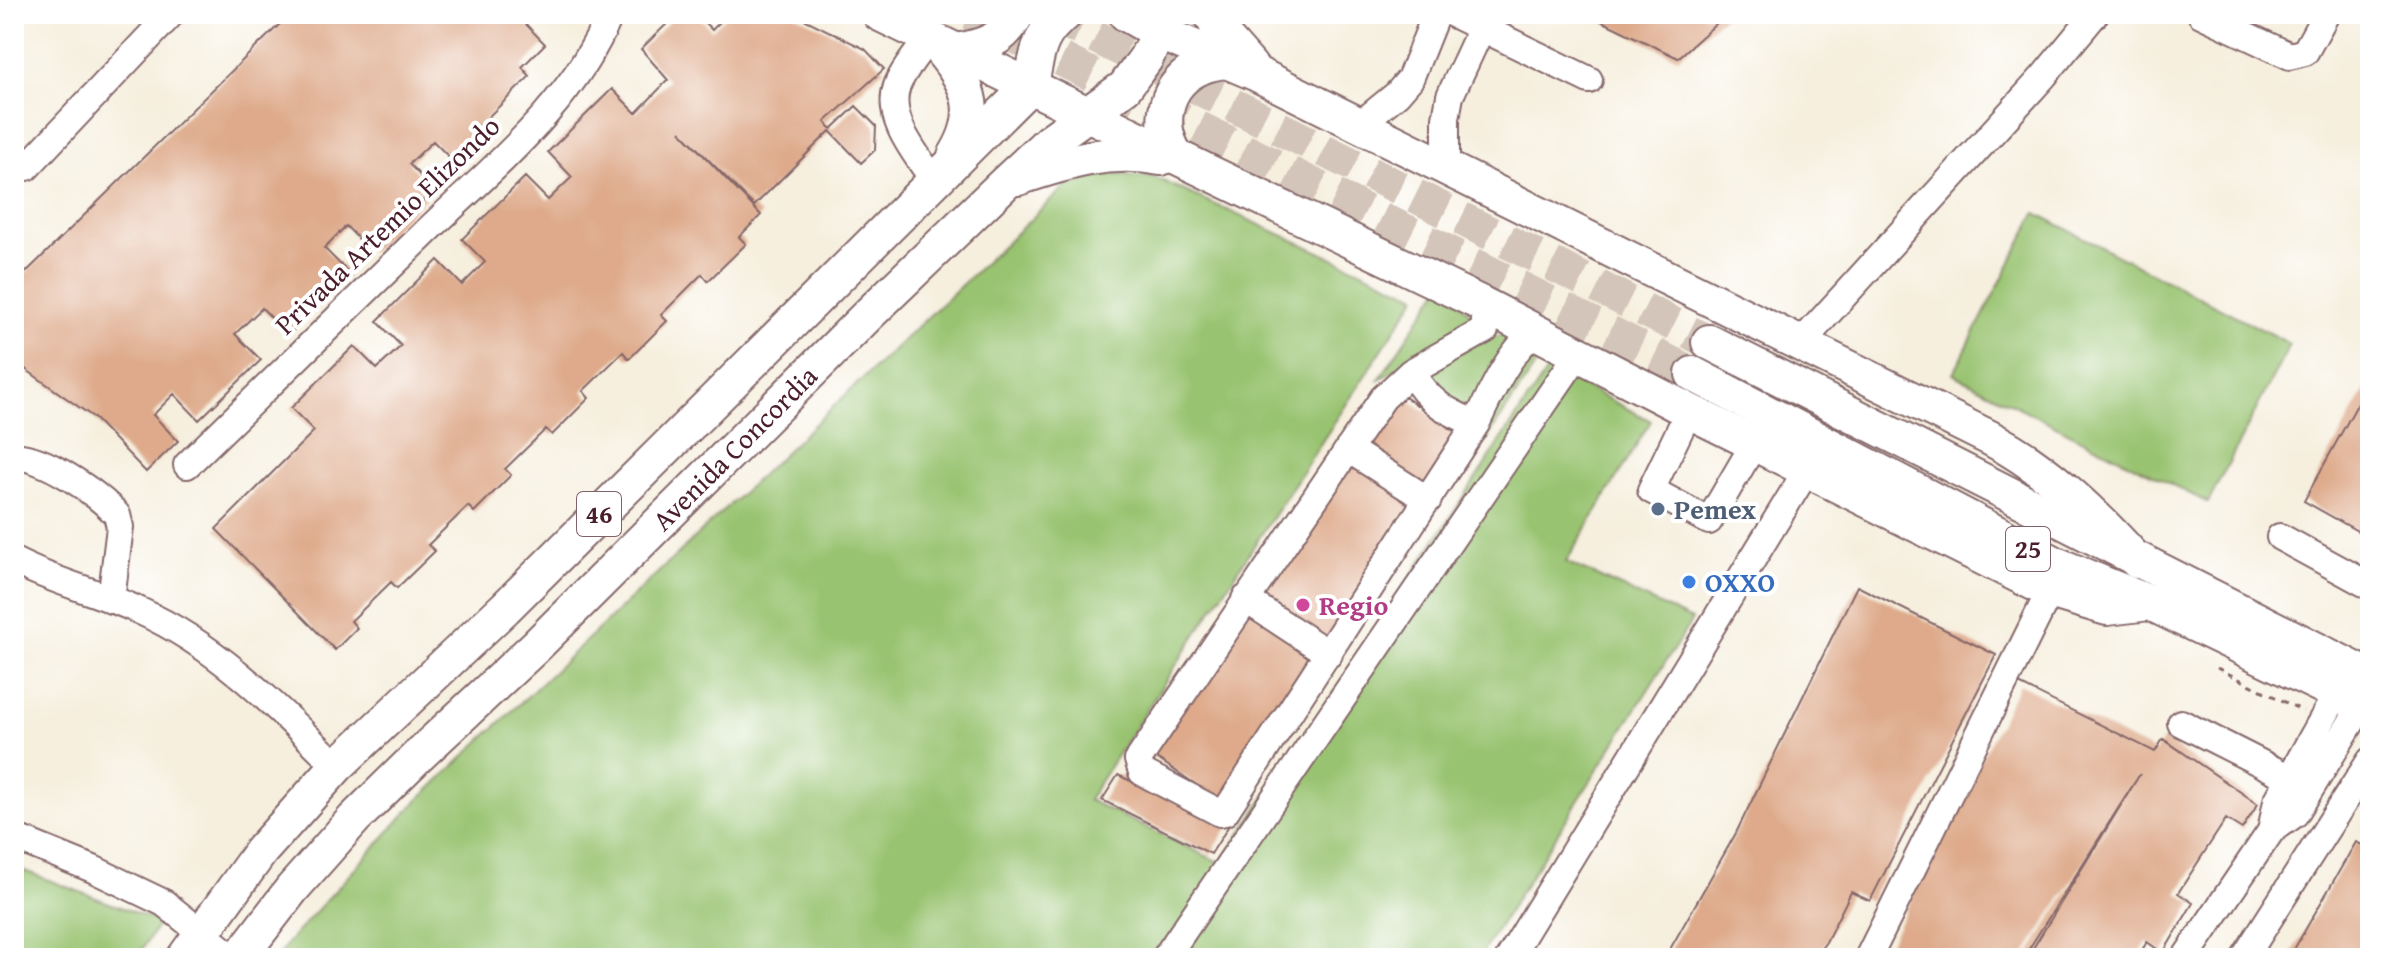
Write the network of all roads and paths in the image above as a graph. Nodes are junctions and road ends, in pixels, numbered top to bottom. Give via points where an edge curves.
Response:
1 (171, 14) edge
2 (610, 14) edge
3 (880, 14) edge
4 (1017, 14) edge
5 (1065, 14) edge
6 (1126, 14) edge
7 (1211, 14) edge
8 (1436, 14) edge
9 (1453, 14) edge
10 (2095, 14) edge
11 (2201, 14) edge
12 (2326, 14) edge
13 (1162, 23) edge
14 (1482, 27) junction
15 (939, 44) junction
16 (1241, 67) junction
17 (1589, 80) dead end
18 (1031, 85) junction
19 (1089, 115) junction
20 (1359, 125) junction
21 (1182, 159) junction
22 (27, 167) dead end
23 (1446, 168) junction
24 (940, 178) junction
25 (1006, 182) junction
26 (1480, 303) junction
27 (1535, 332) junction
28 (1709, 342) tunnel mouth
29 (1800, 344) junction
30 (1578, 354) junction
31 (1411, 372) junction
32 (1693, 374) tunnel mouth
33 (1689, 411) junction
34 (1476, 424) junction
35 (1754, 444) junction
36 (1348, 449) junction
37 (14, 457) edge
38 (187, 465) dead end
39 (1807, 470) junction
40 (1428, 500) junction
41 (2280, 537) dead end
42 (14, 561) edge
43 (2137, 561) junction
44 (2370, 586) edge
45 (2050, 591) junction
46 (1245, 599) junction
47 (111, 600) junction
48 (2150, 603) junction
49 (1329, 654) junction
50 (2217, 668) dead end
51 (2352, 701) edge
52 (2181, 723) dead end
53 (2370, 761) edge
54 (337, 766) junction
55 (2290, 778) junction
56 (2271, 831) junction
57 (14, 837) edge
58 (193, 944) edge
59 (236, 958) edge
60 (1165, 958) edge
61 (1509, 958) edge
62 (1868, 958) edge
63 (2185, 958) edge
64 (2244, 958) edge

1 - 22 street
2 - 38 street, Privada Artemio Elizondo via 579,73 516,145
3 - 15 main road
4 - 15 main road via 1000,37 986,44
5 - 18 main road via 1042,36
6 - 13 main road
7 - 16 main road
8 - 20 street via 1410,79
9 - 14 street
10 - 29 street
11 - 12 street via 2290,56 2305,52
13 - 16 main road
13 - 19 main road, Avenida Concordia / 46 via 1138,73
14 - 17 street
14 - 23 street via 1450,96
15 - 18 main road
15 - 24 main road via 965,83 970,108 961,146
15 - 24 street via 897,85 893,104 900,128
16 - 20 main road
16 - 21 main road via 1203,65 1174,88 1163,122 1166,140
18 - 19 main road
18 - 24 main road, Avenida Concordia / 46
19 - 21 main road
19 - 25 main road, Avenida Concordia / 46 via 1050,141
20 - 23 main road
21 - 25 main road via 1100,155
21 - 26 main road
23 - 29 main road
24 - 54 main road, Avenida Concordia / 46 via 505,608
25 - 59 main road, Avenida Concordia / 46 via 354,819
26 - 27 main road
26 - 31 street via 1485,330
27 - 30 main road
27 - 34 street via 1501,375
28 - 43 main road, 25
29 - 43 main road via 2016,452 2106,526
30 - 33 main road
30 - 60 street
31 - 34 street via 1430,399
31 - 36 street via 1383,398
32 - 48 main road, 25 via 2058,565
33 - 35 main road
33 - 35 street via 1651,490 1709,521
34 - 40 street
35 - 39 main road
36 - 40 street
36 - 46 street
37 - 47 street via 27,456 54,468 117,515
39 - 45 main road
39 - 61 street
40 - 49 street
41 - 44 street
42 - 47 street
43 - 51 main road, 25
45 - 48 main road via 2107,608
45 - 62 street
46 - 49 street
46 - 49 street via 1138,760 1142,772 1225,812
47 - 54 street via 173,628 230,666
48 - 51 main road, 25
50 - 51 path
51 - 55 street
51 - 56 street via 2295,814
52 - 55 street
53 - 64 street
54 - 58 main road, Avenida Concordia / 46 via 261,851
55 - 56 street via 2277,801
56 - 63 street
57 - 58 street via 164,903
58 - 59 street

